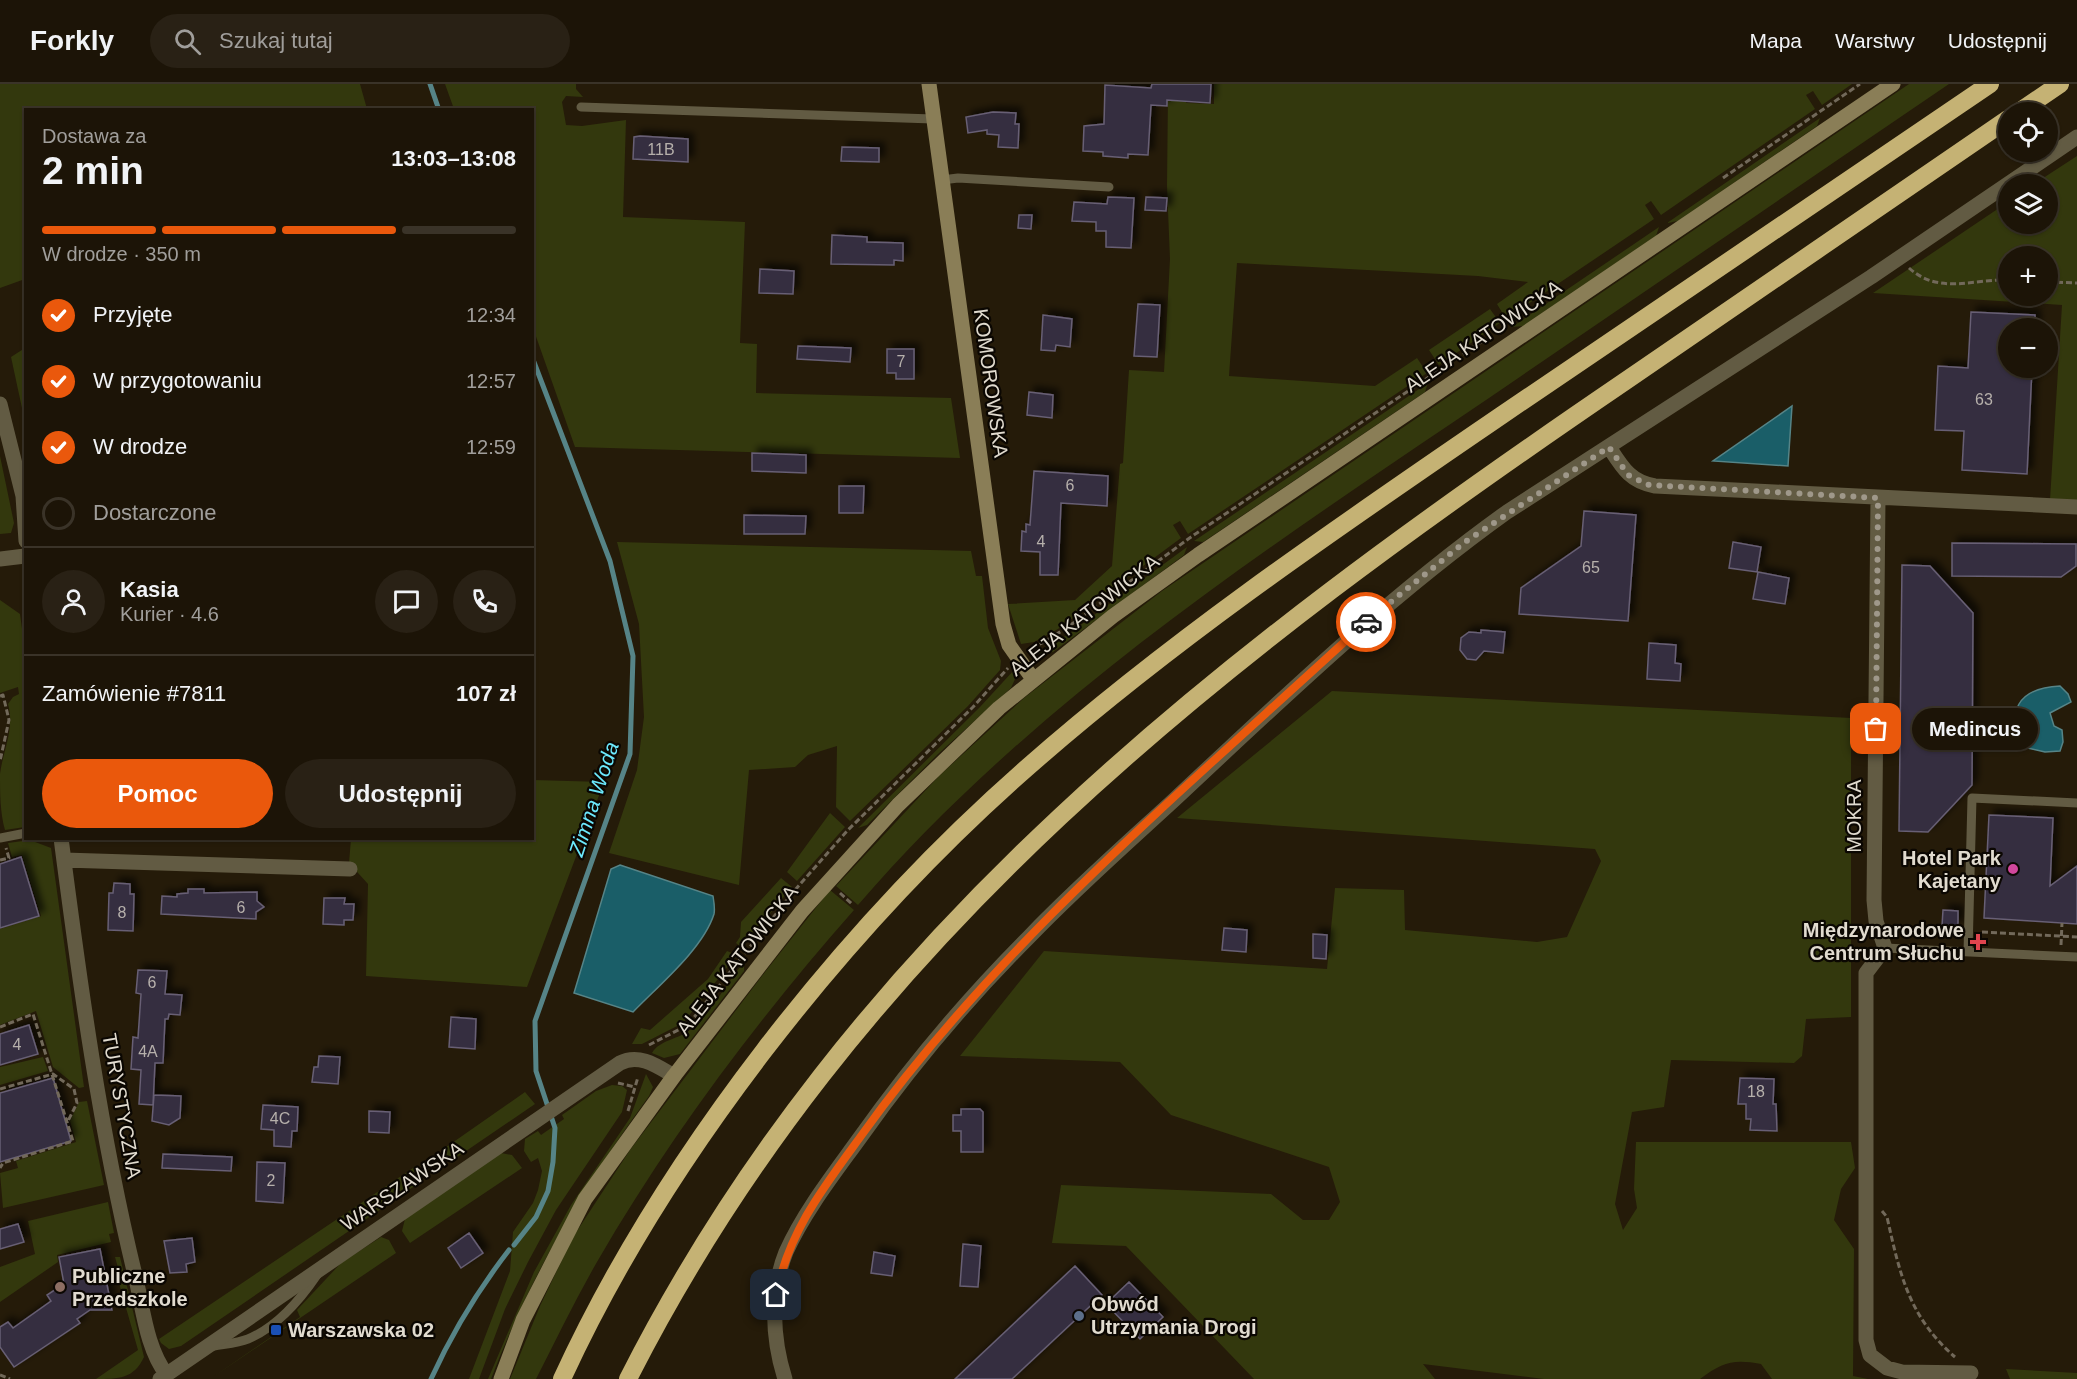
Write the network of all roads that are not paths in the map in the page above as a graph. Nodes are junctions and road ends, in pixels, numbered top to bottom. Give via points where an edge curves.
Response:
1 (929, 84) edge
2 (1893, 84) edge
3 (1990, 84) edge
4 (2060, 84) edge
5 (2034, 102) edge
6 (581, 107) dead end
7 (933, 119) junction
8 (1998, 126) edge
9 (2077, 137) edge
10 (942, 180) junction
11 (1109, 187) dead end
12 (0, 404) edge
13 (1609, 447) junction
14 (1878, 498) junction
15 (2077, 507) edge
16 (24, 511) edge
17 (24, 556) edge
18 (0, 560) edge
19 (1034, 679) junction
20 (2077, 803) edge
21 (24, 833) edge
22 (61, 840) edge
23 (2, 841) edge
24 (64, 860) junction
25 (350, 870) dead end
26 (1885, 948) junction
27 (1968, 952) junction
28 (2077, 957) edge
29 (674, 1076) junction
30 (1971, 1372) road end
31 (164, 1377) edge
32 (501, 1379) edge
33 (562, 1379) edge
34 (628, 1379) edge
35 (784, 1379) edge

1 - 7 street, KOMOROWSKA
2 - 19 street, ALEJA KATOWICKA via 1198,555
3 - 33 highway via 1315,544 1142,673 1026,768 896,896 754,1065 640,1234
4 - 5 highway
6 - 7 lane
7 - 10 street, KOMOROWSKA
8 - 34 highway via 1428,516 1240,660 1066,810 944,930 800,1101 714,1227
9 - 13 street
10 - 11 lane
10 - 19 street, KOMOROWSKA via 1003,624 1009,645
12 - 16 street
13 - 14 street via 1628,475 1649,485
13 - 35 street via 1465,542 1367,622 1076,890 981,986 884,1104 793,1238 780,1275 774,1320
14 - 15 street
14 - 26 street, MOKRA via 1874,900
17 - 18 street
19 - 29 street, ALEJA KATOWICKA via 930,772 849,857 766,955
20 - 27 lane via 1972,798
21 - 23 lane
22 - 24 street, TURYSTYCZNA
24 - 25 street
24 - 31 street, TURYSTYCZNA via 96,1092 152,1346
26 - 27 lane
26 - 30 street via 1866,976 1866,1340 1870,1355 1895,1371
27 - 28 lane
29 - 31 street, WARSZAWSKA via 642,1060 627,1059
29 - 32 street, ALEJA KATOWICKA via 585,1199 523,1320

